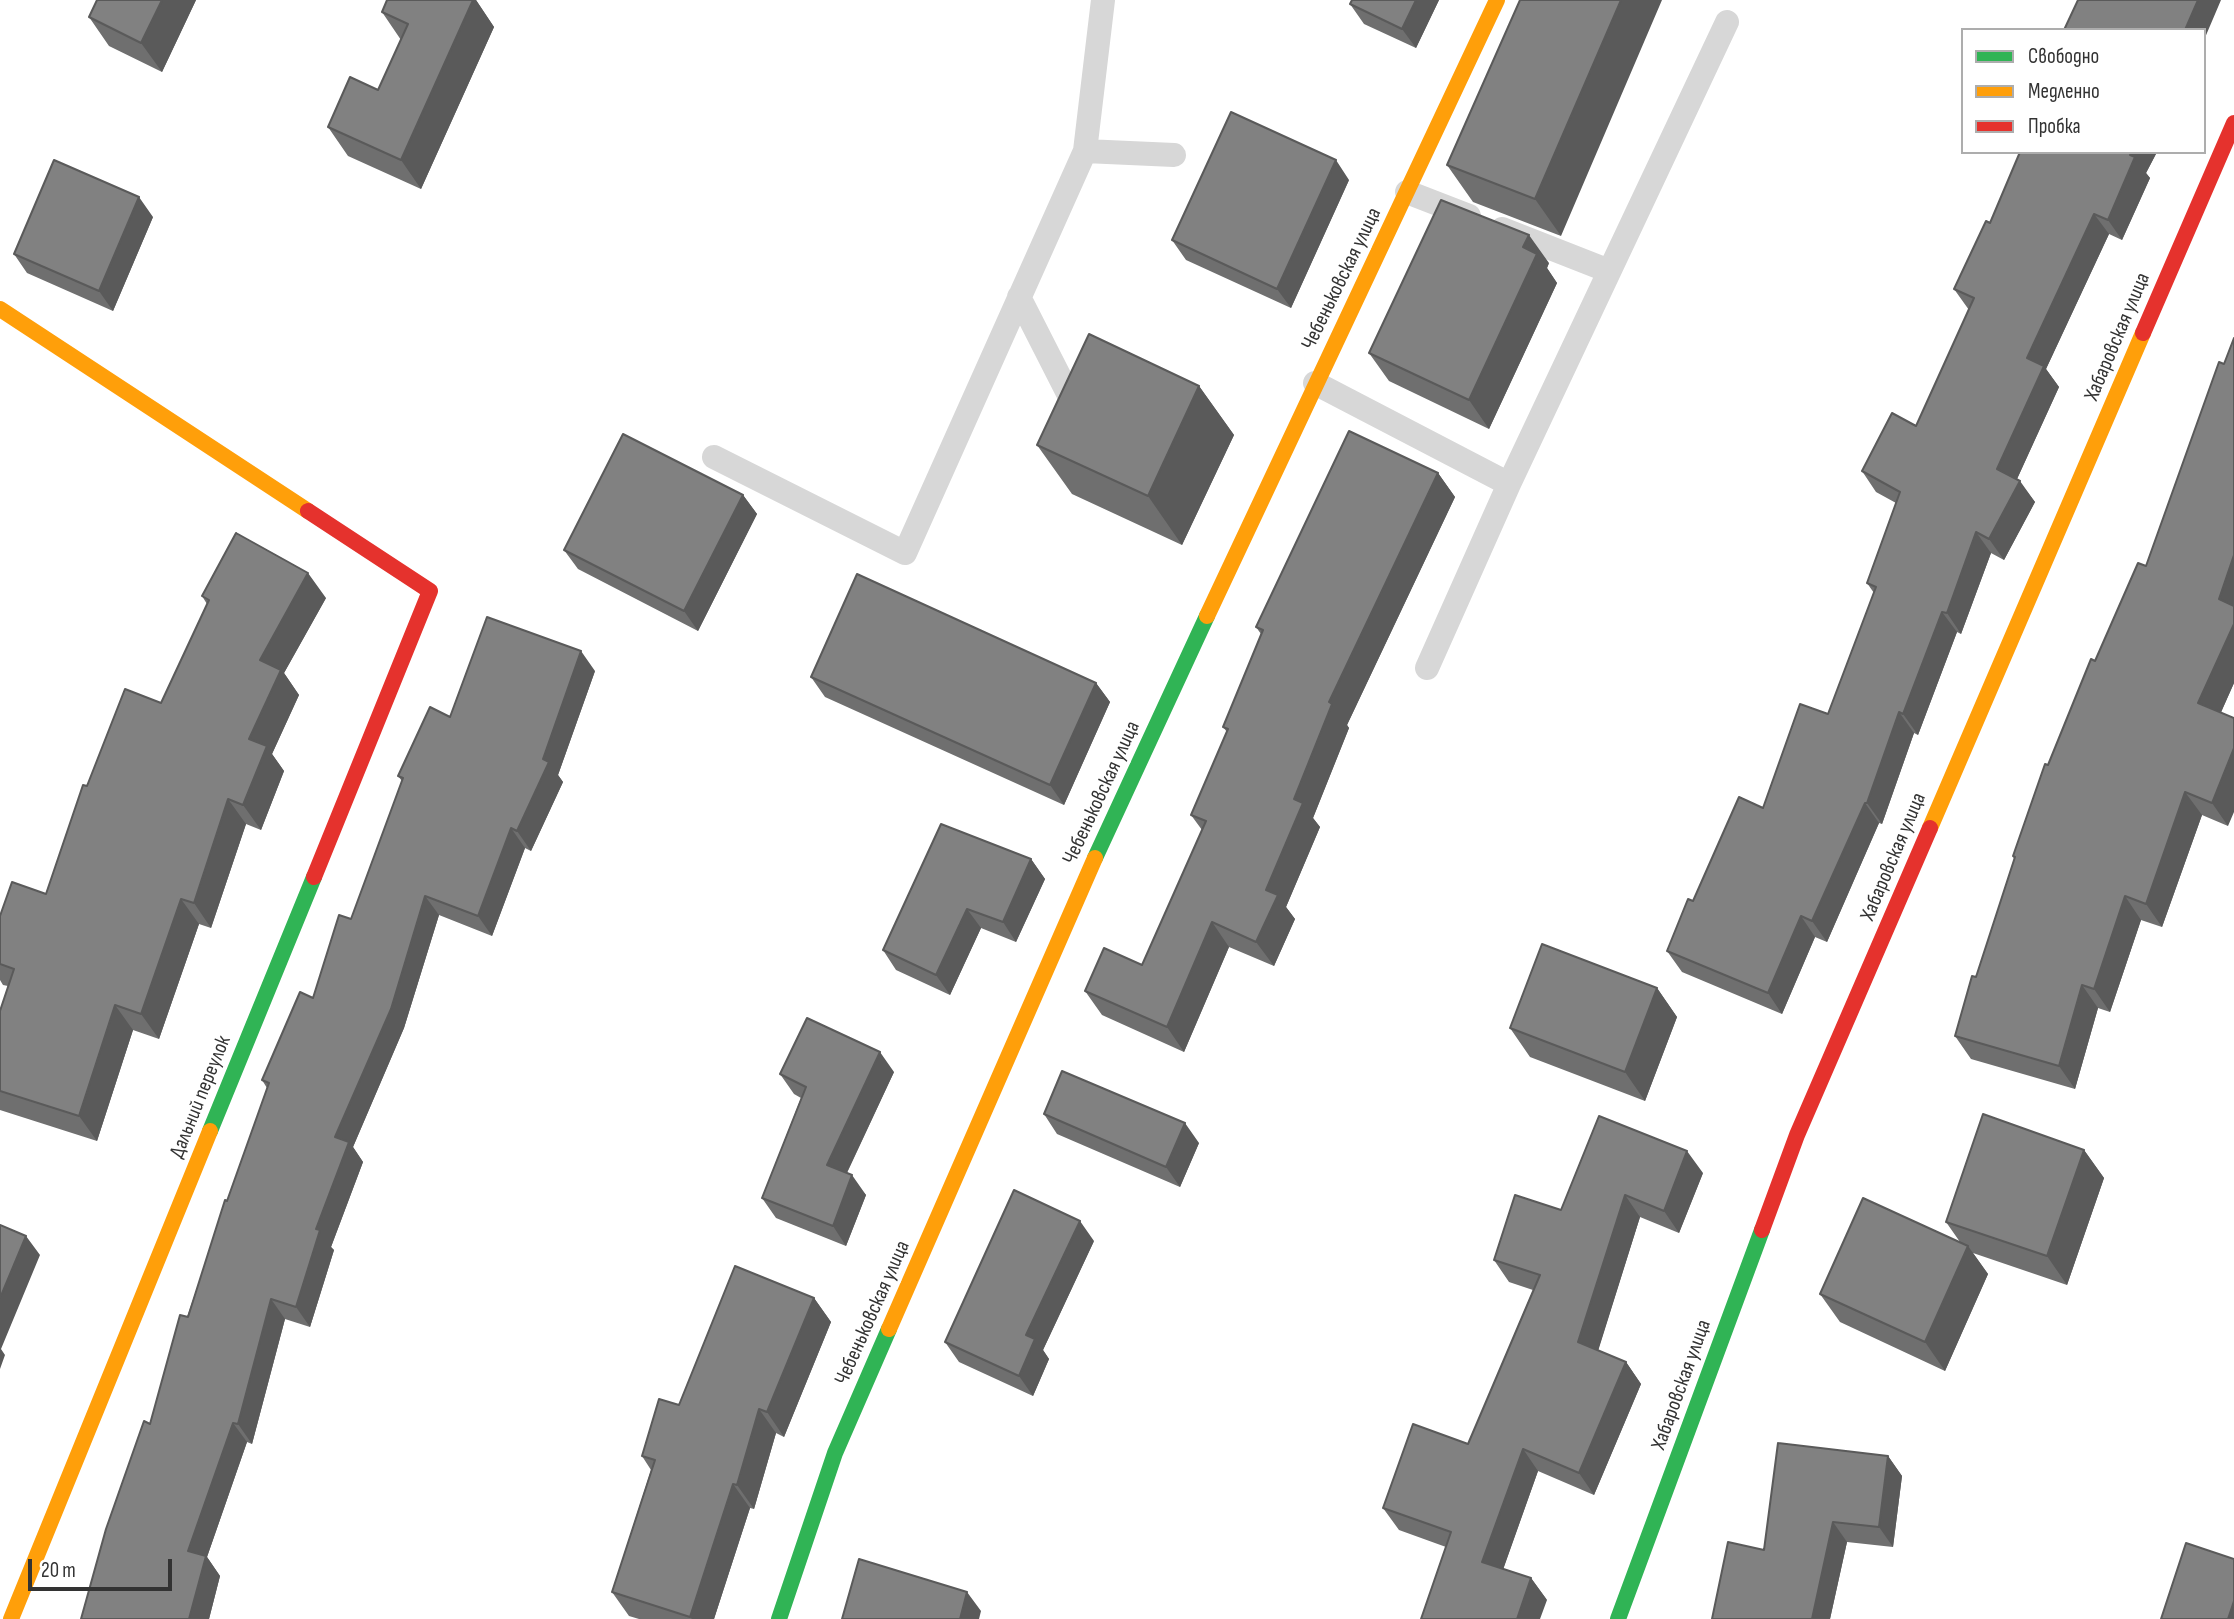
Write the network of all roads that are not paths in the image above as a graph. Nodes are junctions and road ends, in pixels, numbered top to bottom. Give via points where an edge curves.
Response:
1 (1102, 0) edge
2 (1497, 0) edge
3 (1727, 22) dead end
4 (2234, 123) edge
5 (1084, 150) junction
6 (1174, 155) dead end
7 (1407, 192) junction
8 (1609, 271) junction
9 (1019, 297) junction
10 (0, 309) edge
11 (1315, 383) junction
12 (1076, 409) edge
13 (714, 457) dead end
14 (1509, 484) junction
15 (1427, 668) dead end
16 (11, 1619) edge
17 (779, 1619) edge
18 (1618, 1619) edge

1 - 5 lane
2 - 7 street, Чебеньковская улица
3 - 8 lane
4 - 18 street, Хабаровская улица via 1797,1135
5 - 6 lane
5 - 9 lane
7 - 8 lane
7 - 11 street, Чебеньковская улица
8 - 14 lane
9 - 12 lane
9 - 13 lane via 905,552
10 - 16 street, Дальний переулок via 430,591
11 - 14 lane
11 - 17 street, Чебеньковская улица via 1092,864 835,1453
14 - 15 lane

